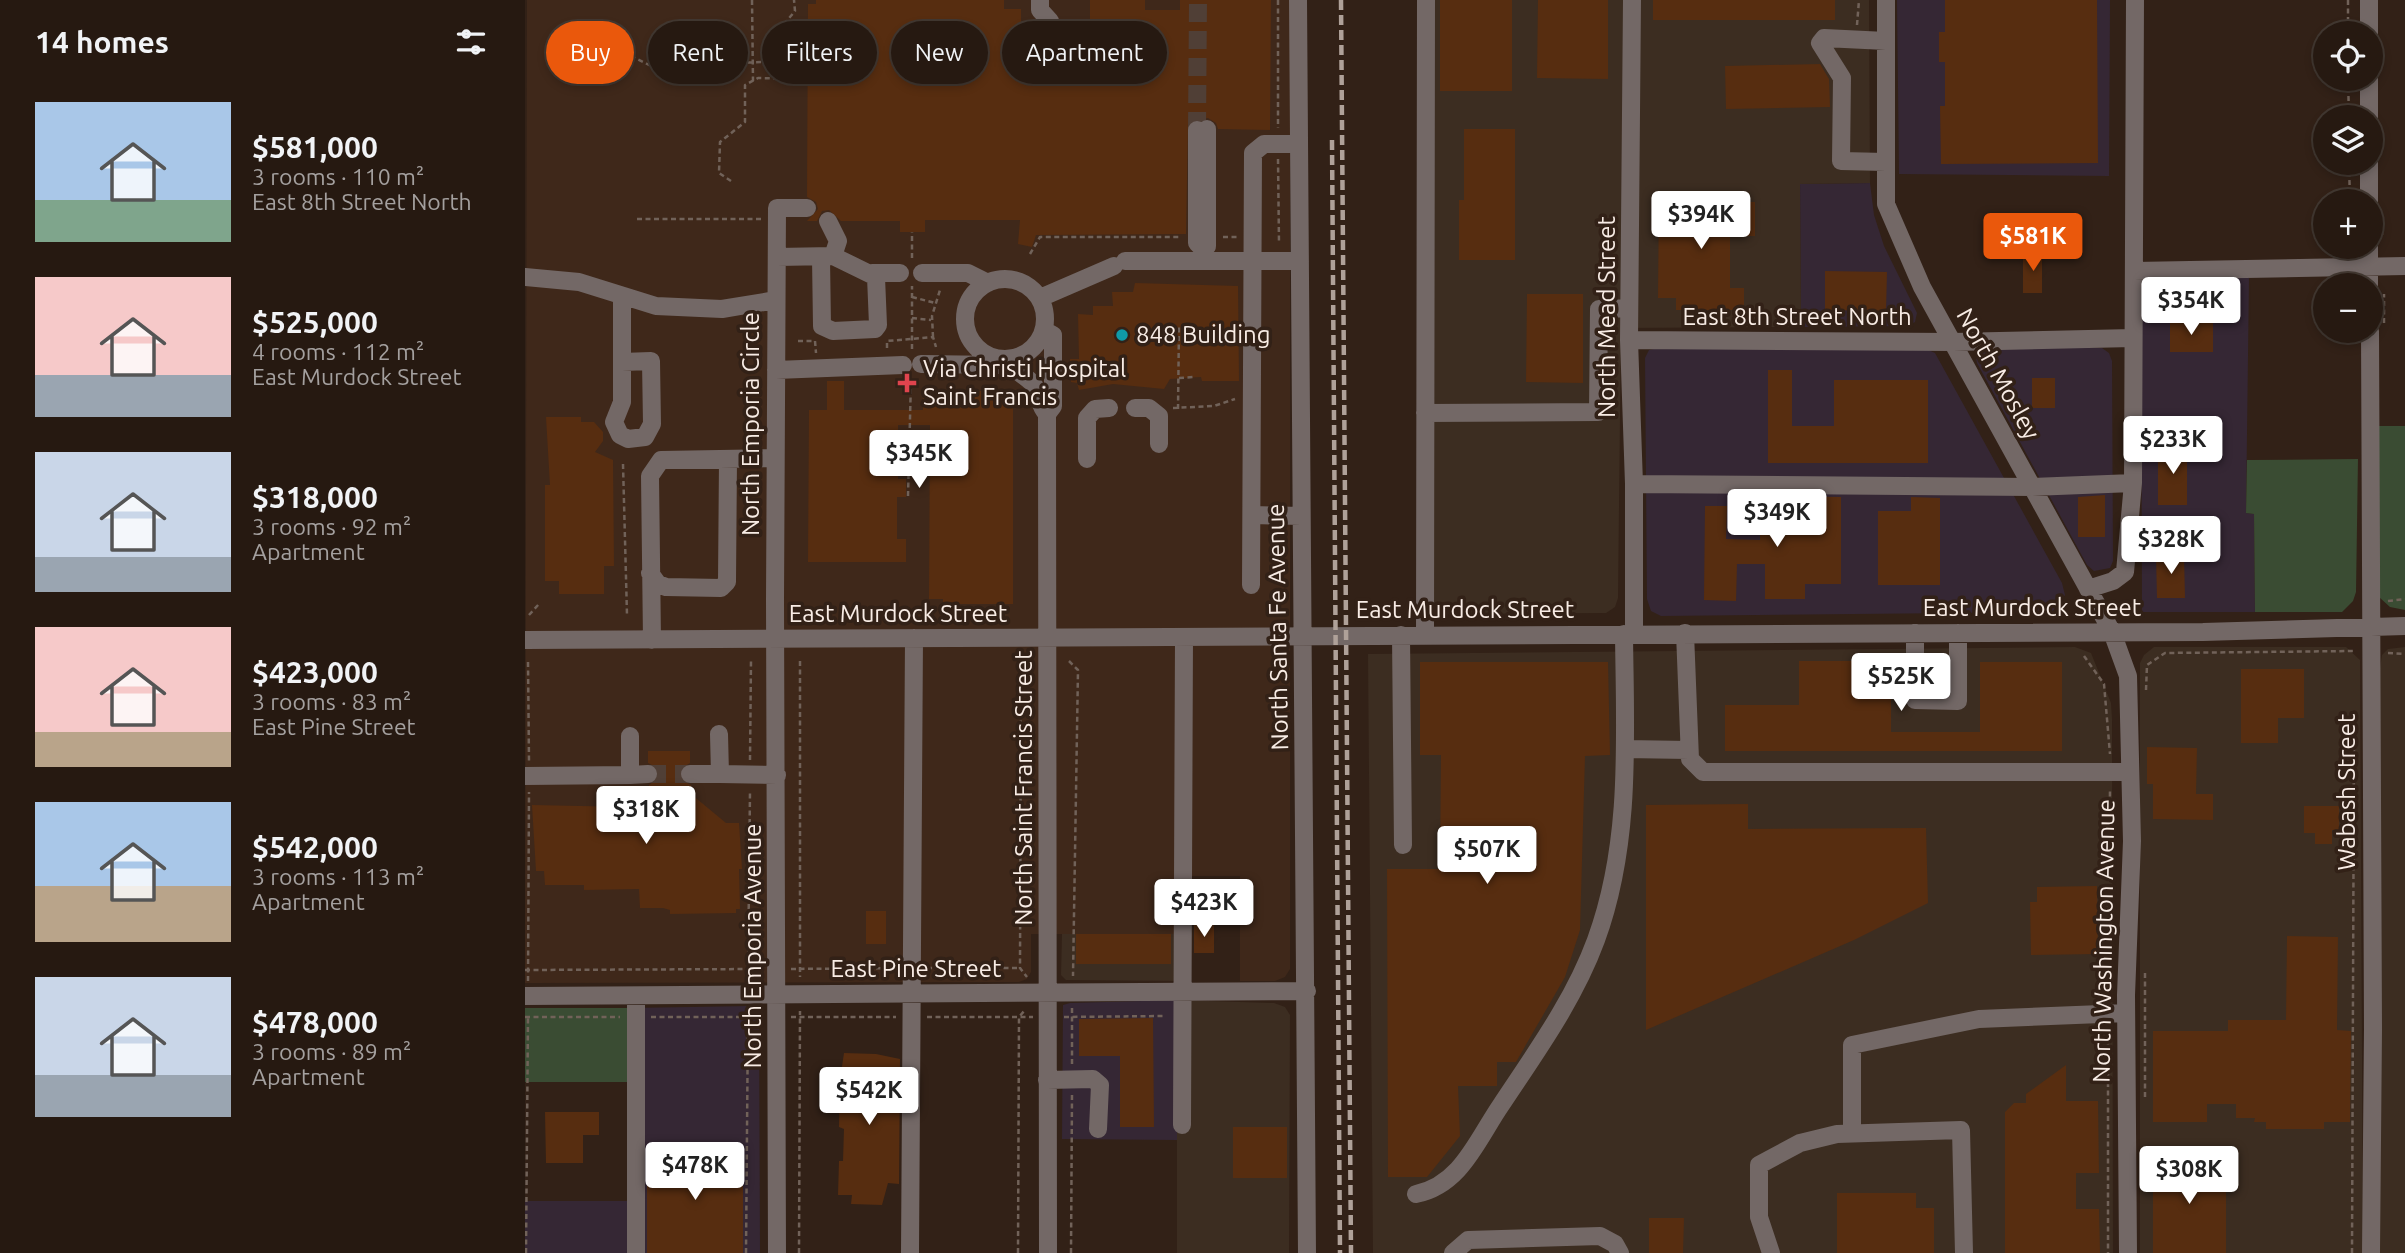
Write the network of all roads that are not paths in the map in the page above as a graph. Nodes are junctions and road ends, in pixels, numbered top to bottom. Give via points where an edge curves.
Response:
1 (1040, 0) edge
2 (1299, 0) edge
3 (1426, 0) edge
4 (1632, 0) edge
5 (1886, 0) edge
6 (2135, 0) edge
7 (2369, 0) edge
8 (1050, 21) dead end
9 (2372, 21) edge
10 (1886, 41) junction
11 (1202, 130) tunnel mouth
12 (1299, 144) junction
13 (1886, 162) junction
14 (807, 208) dead end
15 (828, 221) dead end
16 (1202, 246) junction
17 (776, 257) junction
18 (827, 257) junction
19 (2373, 259) edge
20 (1253, 260) junction
21 (1300, 261) junction
22 (2405, 266) edge
23 (2376, 267) junction
24 (2134, 271) junction
25 (872, 273) junction
26 (900, 273) dead end
27 (922, 273) dead end
28 (2374, 273) edge
29 (525, 277) edge
30 (988, 284) junction
31 (622, 296) junction
32 (1040, 298) junction
33 (776, 300) junction
34 (1629, 308) junction
35 (1044, 330) junction
36 (2133, 338) junction
37 (1629, 340) junction
38 (1953, 342) junction
39 (2377, 343) edge
40 (622, 362) dead end
41 (1010, 363) junction
42 (921, 364) dead end
43 (903, 365) dead end
44 (776, 370) junction
45 (1109, 408) dead end
46 (1135, 408) dead end
47 (1425, 413) junction
48 (1047, 414) junction
49 (1159, 444) dead end
50 (775, 458) junction
51 (728, 459) junction
52 (1087, 459) dead end
53 (2133, 483) junction
54 (1634, 484) junction
55 (2032, 487) junction
56 (1251, 515) junction
57 (1301, 516) junction
58 (650, 573) junction
59 (1251, 585) dead end
60 (2088, 589) junction
61 (2405, 626) edge
62 (2371, 628) junction
63 (2112, 632) junction
64 (1685, 633) junction
65 (1915, 633) junction
66 (1958, 633) junction
67 (1629, 634) junction
68 (1401, 635) junction
69 (1425, 635) junction
70 (1302, 636) junction
71 (1184, 637) junction
72 (914, 638) junction
73 (1048, 638) junction
74 (777, 639) junction
75 (525, 640) edge
76 (652, 640) junction
77 (719, 734) dead end
78 (630, 736) dead end
79 (1625, 749) junction
80 (1689, 750) junction
81 (2130, 772) junction
82 (691, 774) tunnel mouth
83 (720, 774) junction
84 (777, 775) junction
85 (527, 776) edge
86 (1403, 845) dead end
87 (1307, 991) junction
88 (1182, 992) junction
89 (912, 993) junction
90 (1048, 993) junction
91 (778, 994) junction
92 (526, 996) edge
93 (636, 996) junction
94 (2117, 1013) junction
95 (1047, 1080) junction
96 (1182, 1125) dead end
97 (1098, 1129) dead end
98 (1852, 1133) junction
99 (1416, 1194) dead end
100 (636, 1253) edge
101 (777, 1253) edge
102 (910, 1253) edge
103 (1048, 1253) edge
104 (1307, 1253) edge
105 (1453, 1253) edge
106 (1620, 1253) edge
107 (1771, 1253) edge
108 (1964, 1253) edge
109 (2127, 1253) edge
110 (2371, 1253) edge

1 - 8 street via 1040,10
2 - 12 street, North Santa Fe Avenue
3 - 47 street
4 - 34 street, North Mead Street
5 - 10 street, North Mosley
6 - 24 street
7 - 9 street
10 - 13 street, North Mosley
10 - 13 street via 1824,38 1820,43 1842,78 1841,160
11 - 16 street
12 - 20 street via 1264,144 1252,153
12 - 21 street, North Santa Fe Avenue
13 - 38 street, North Mosley via 1886,204 1922,287
14 - 17 street, North Emporia Circle via 777,208
15 - 18 street via 838,241
16 - 20 street
16 - 32 street via 1119,264
17 - 18 street
17 - 33 street, North Emporia Circle
18 - 25 street
18 - 25 street via 823,326 833,331 871,331 878,325 876,277
19 - 23 street
20 - 21 street
20 - 56 street
21 - 57 street, North Santa Fe Avenue
22 - 23 street
23 - 24 street
23 - 28 street
24 - 36 street
25 - 26 street
27 - 30 street via 968,273
29 - 31 street via 579,282
30 - 32 street via 1019,281
30 - 41 street via 972,296 966,308 967,333 983,353
31 - 33 street via 656,306 697,308
31 - 40 street
32 - 35 street
33 - 44 street, North Emporia Circle
34 - 37 street, North Mead Street
34 - 47 street via 1599,309 1598,412
35 - 41 street via 1033,349
35 - 48 street, North Saint Francis Street via 1053,335 1053,406
36 - 38 street, East 8th Street North
36 - 53 street
37 - 38 street, East 8th Street North
37 - 54 street, North Mead Street
38 - 55 street, North Mosley
39 - 62 street, Wabash Street
41 - 42 street
41 - 48 street via 1033,383 1039,406
43 - 44 street
44 - 50 street, North Emporia Circle
45 - 52 street via 1095,409 1087,418
46 - 49 street via 1149,408 1159,415
47 - 69 street
48 - 73 street, North Saint Francis Street
50 - 51 street
50 - 74 street, North Emporia Circle
51 - 58 street via 661,460 654,466 650,476
51 - 58 street via 727,582 721,588 666,587
53 - 55 street
53 - 60 street via 2125,572
54 - 55 street
54 - 67 street, North Mead Street
55 - 60 street, North Mosley
56 - 57 street
56 - 59 street
57 - 70 street, North Santa Fe Avenue
58 - 76 street
60 - 63 street, North Mosley
61 - 62 street, East Murdock Street
62 - 63 street, East Murdock Street
62 - 110 street, Wabash Street
63 - 66 street, East Murdock Street
63 - 81 street, North Washington Avenue via 2128,676
64 - 65 street, East Murdock Street
64 - 67 street, East Murdock Street
64 - 80 street
65 - 66 street, East Murdock Street
65 - 66 street via 1915,700 1958,701
67 - 69 street, East Murdock Street
67 - 79 street, North Mead Street
68 - 69 street, East Murdock Street
68 - 70 street, East Murdock Street
68 - 86 street
70 - 71 street, East Murdock Street
70 - 87 street, North Santa Fe Avenue
71 - 73 street, East Murdock Street
71 - 88 street
72 - 73 street, East Murdock Street
72 - 74 street, East Murdock Street
72 - 89 street
73 - 90 street, North Saint Francis Street
74 - 76 street, East Murdock Street
74 - 84 street, North Emporia Avenue
75 - 76 street, East Murdock Street
77 - 83 street
78 - 85 street via 639,774
79 - 80 street
79 - 99 street, North Mead Street via 1615,870 1596,941 1578,982 1531,1063 1459,1170 1442,1186
80 - 81 street via 1694,766 1703,772
81 - 94 street, North Washington Avenue via 2132,841
82 - 83 street
83 - 84 street
84 - 91 street, North Emporia Avenue
87 - 88 street, East Pine Street
87 - 104 street, North Santa Fe Avenue
88 - 90 street, East Pine Street
88 - 96 street
89 - 90 street, East Pine Street
89 - 91 street, East Pine Street
89 - 102 street
90 - 95 street, North Saint Francis Street
91 - 93 street, East Pine Street
91 - 101 street, North Emporia Avenue
92 - 93 street, East Pine Street
93 - 100 street
94 - 98 street via 1979,1019 1852,1045
94 - 109 street, North Washington Avenue
95 - 97 street via 1093,1079 1100,1086
95 - 103 street, North Saint Francis Street
98 - 107 street via 1800,1143 1759,1165 1759,1217
98 - 108 street via 1962,1130
105 - 106 street via 1468,1240 1600,1236 1615,1244

